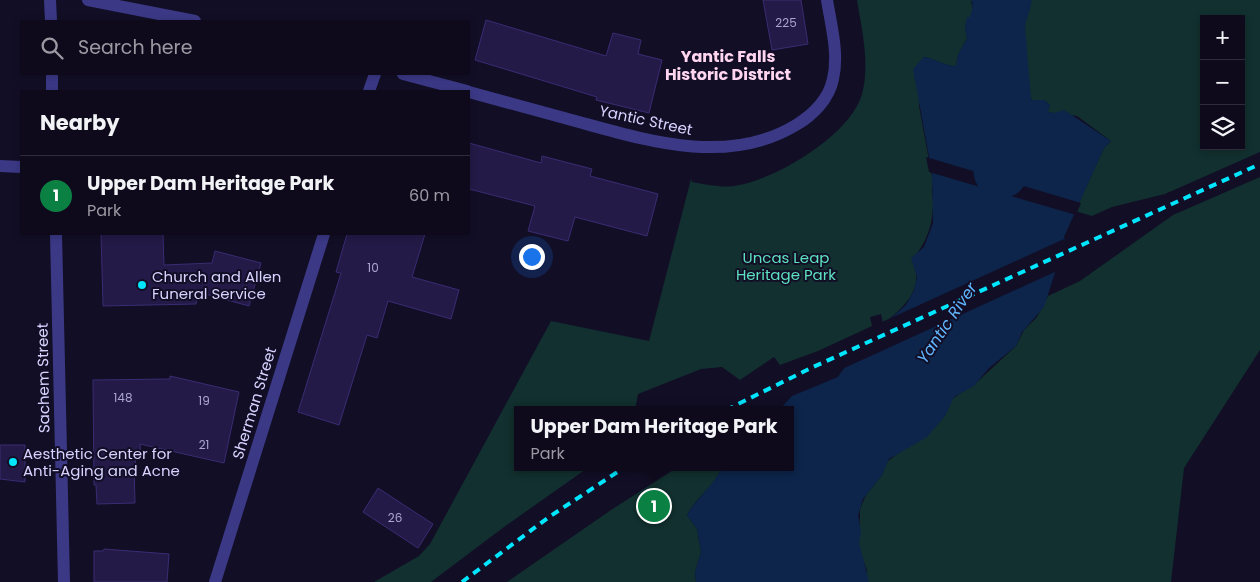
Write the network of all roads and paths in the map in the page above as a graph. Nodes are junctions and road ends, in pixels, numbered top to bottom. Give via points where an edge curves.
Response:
1 (50, 0) edge
2 (88, 0) edge
3 (827, 0) edge
4 (51, 20) edge
5 (190, 20) edge
6 (52, 75) edge
7 (375, 75) edge
8 (407, 75) edge
9 (52, 90) edge
10 (369, 90) edge
11 (461, 90) edge
12 (470, 93) edge
13 (0, 166) edge
14 (20, 167) edge
15 (56, 235) edge
16 (324, 235) edge
17 (64, 582) edge
18 (215, 582) edge

1 - 4 street
2 - 5 street
3 - 12 street, Yantic Street via 835,60 834,78 828,94 803,122 761,140 718,146 669,144
6 - 9 street
7 - 10 street
8 - 11 street, Yantic Street
13 - 14 street
15 - 17 street, Sachem Street
16 - 18 street, Sherman Street

